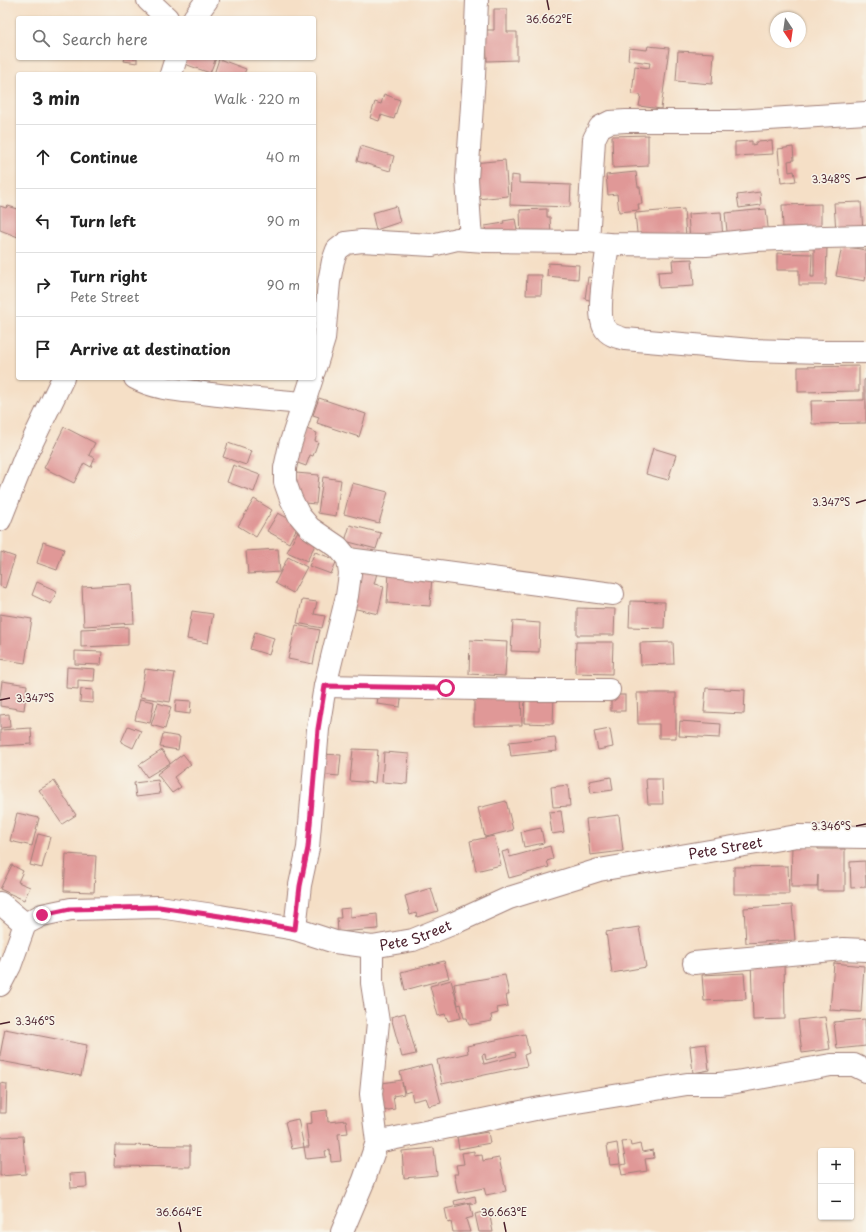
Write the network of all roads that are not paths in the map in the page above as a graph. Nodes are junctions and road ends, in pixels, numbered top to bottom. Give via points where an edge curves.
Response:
1 (148, 0) edge
2 (207, 0) edge
3 (477, 0) edge
4 (165, 16) edge
5 (195, 16) edge
6 (175, 60) edge
7 (172, 72) edge
8 (866, 113) edge
9 (866, 236) edge
10 (471, 240) junction
11 (598, 243) junction
12 (866, 352) edge
13 (316, 365) edge
14 (62, 380) edge
15 (138, 380) edge
16 (311, 380) edge
17 (303, 404) junction
18 (0, 520) edge
19 (348, 558) junction
20 (613, 594) dead end
21 (325, 686) junction
22 (609, 690) dead end
23 (866, 837) edge
24 (0, 903) edge
25 (25, 924) junction
26 (295, 929) junction
27 (372, 947) junction
28 (866, 950) edge
29 (694, 963) dead end
30 (0, 985) edge
31 (866, 1071) edge
32 (377, 1142) junction
33 (342, 1232) edge

1 - 4 street
2 - 5 street
3 - 10 street via 467,179
6 - 7 street
8 - 11 street via 736,121 610,122 600,127 594,139
9 - 11 street via 754,240 706,245
10 - 11 street
10 - 13 street via 457,239 432,245 362,241 346,243 338,250 333,261 324,339
11 - 12 street via 604,327 613,336 751,350
14 - 18 street via 25,457
15 - 17 street via 170,389
16 - 17 street
17 - 19 street via 290,445 285,482 299,515 310,528 338,547
19 - 20 street
19 - 21 street via 350,574 347,596
21 - 22 street
21 - 26 street via 318,729 308,848
23 - 27 street, Pete Street via 797,836 599,870 509,898 413,940
24 - 25 street
25 - 26 street, Pete Street via 42,915 70,909 159,907
25 - 30 street via 10,966
26 - 27 street, Pete Street via 335,942
27 - 32 street via 372,983 378,1022 371,1094
28 - 29 street via 843,948
31 - 32 street via 854,1065 831,1065 736,1082 687,1084 540,1108
32 - 33 street

